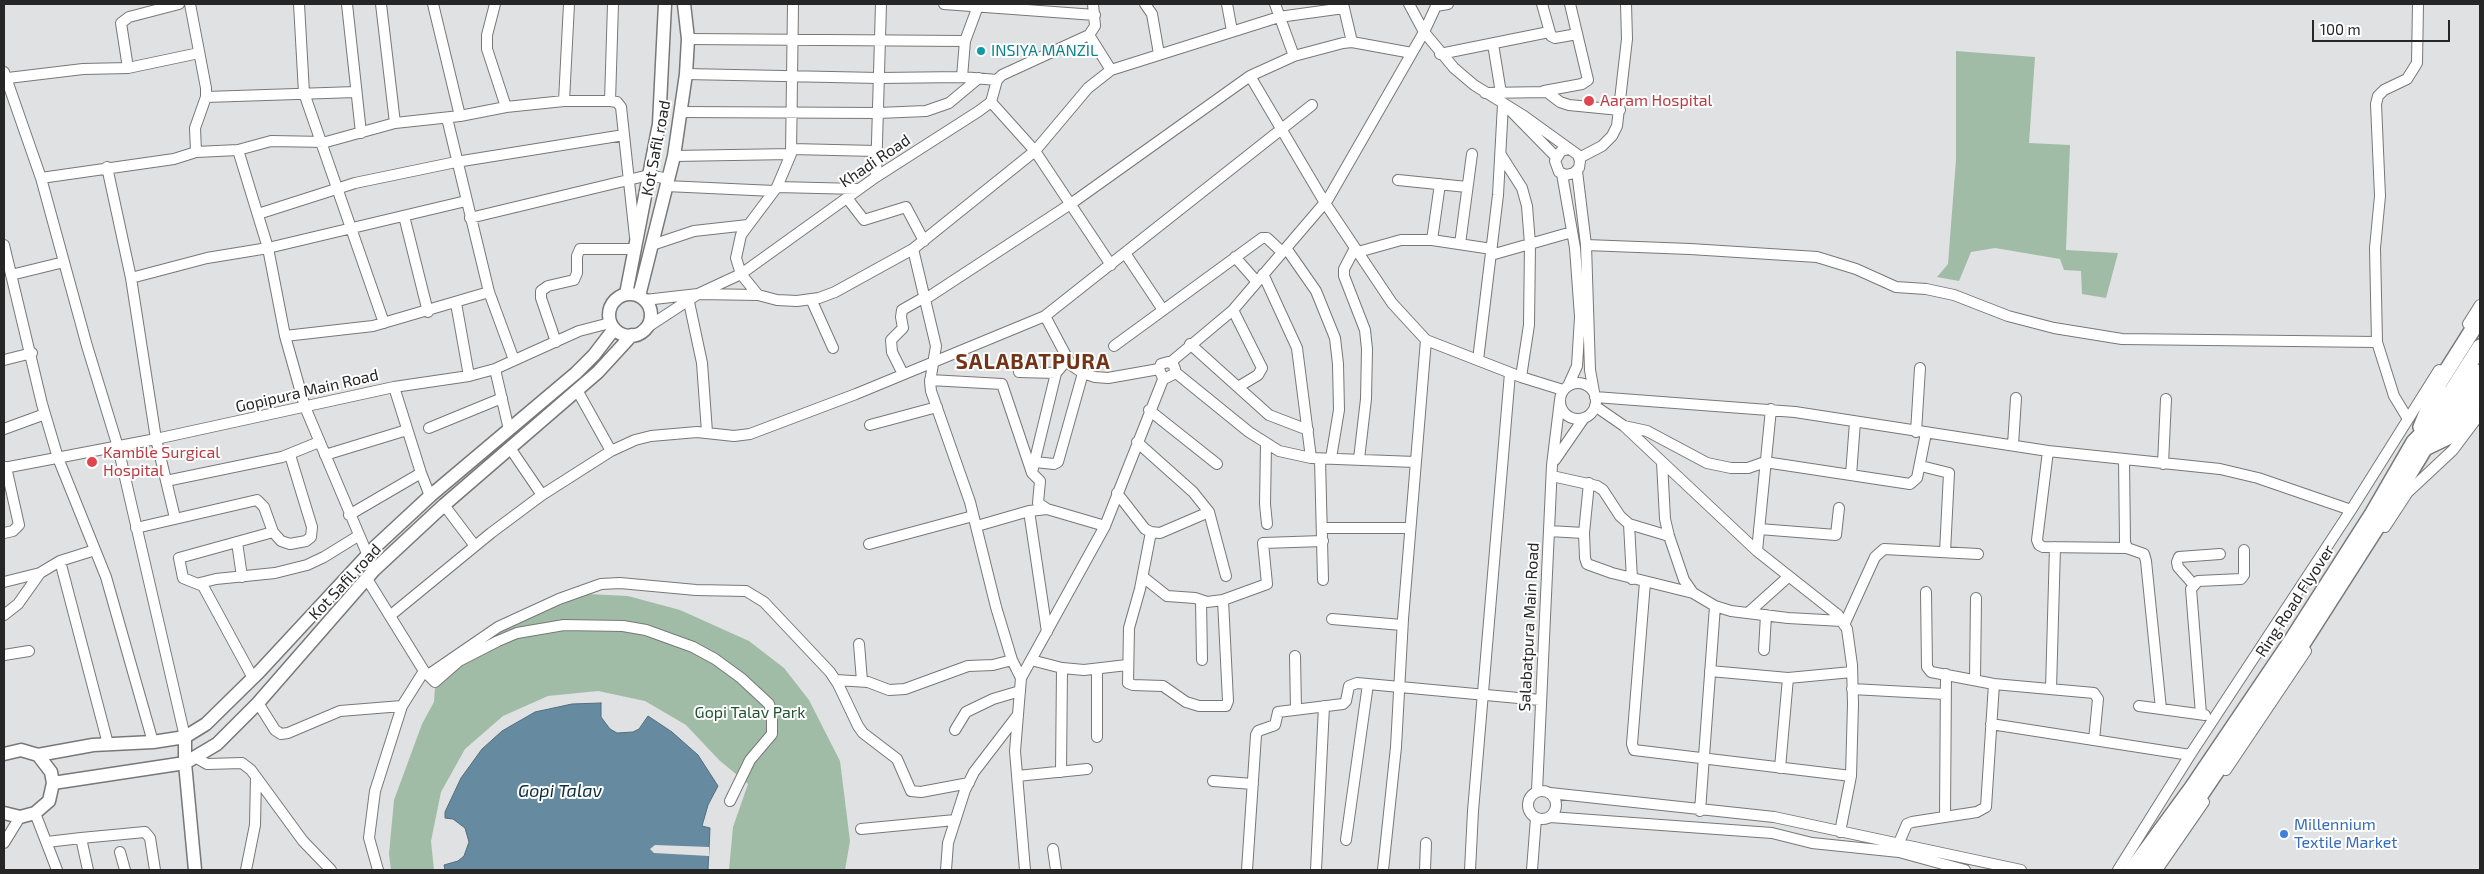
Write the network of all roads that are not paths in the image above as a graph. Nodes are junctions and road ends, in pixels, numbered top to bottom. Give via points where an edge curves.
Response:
1 (179, 4) edge
2 (190, 4) edge
3 (299, 4) edge
4 (347, 4) edge
5 (381, 4) edge
6 (433, 4) edge
7 (495, 4) edge
8 (569, 4) edge
9 (613, 4) edge
10 (665, 4) edge
11 (684, 4) edge
12 (793, 4) edge
13 (881, 4) edge
14 (944, 4) edge
15 (1094, 4) edge
16 (1144, 4) edge
17 (1227, 4) edge
18 (1275, 4) edge
19 (1409, 4) edge
20 (1448, 4) edge
21 (1542, 4) edge
22 (1570, 4) edge
23 (1626, 4) edge
24 (2418, 4) edge
25 (1436, 5) edge
26 (978, 6) junction
27 (1018, 6) edge
28 (1344, 6) edge
29 (1095, 15) junction
30 (1279, 17) junction
31 (1232, 31) junction
32 (1424, 32) junction
33 (1549, 32) junction
34 (1577, 34) junction
35 (1089, 35) junction
36 (880, 39) junction
37 (688, 40) junction
38 (792, 40) junction
39 (965, 40) junction
40 (1352, 42) junction
41 (1493, 44) junction
42 (199, 53) junction
43 (1412, 53) junction
44 (1159, 54) junction
45 (1440, 54) junction
46 (1294, 56) junction
47 (128, 68) junction
48 (1111, 70) junction
49 (686, 74) junction
50 (6, 75) edge
51 (793, 76) junction
52 (1250, 76) junction
53 (962, 77) junction
54 (879, 78) junction
55 (979, 78) junction
56 (997, 80) junction
57 (356, 92) junction
58 (1540, 92) junction
59 (304, 93) junction
60 (206, 97) junction
61 (610, 101) junction
62 (564, 102) junction
63 (991, 102) junction
64 (1504, 102) junction
65 (1312, 104) dead end
66 (506, 107) junction
67 (1620, 110) junction
68 (680, 112) junction
69 (878, 113) junction
70 (793, 114) junction
71 (460, 116) junction
72 (447, 118) junction
73 (396, 123) junction
74 (1280, 128) junction
75 (361, 133) junction
76 (624, 135) junction
77 (321, 142) junction
78 (1569, 149) junction
79 (238, 150) junction
80 (792, 151) junction
81 (1035, 151) junction
82 (196, 152) junction
83 (876, 152) junction
84 (1472, 154) dead end
85 (1500, 154) junction
86 (674, 156) junction
87 (1556, 157) junction
88 (1579, 158) junction
89 (456, 162) junction
90 (107, 168) junction
91 (1577, 171) junction
92 (1562, 174) junction
93 (650, 175) junction
94 (876, 177) junction
95 (41, 178) junction
96 (628, 180) junction
97 (1398, 180) dead end
98 (667, 182) junction
99 (1440, 184) junction
100 (1467, 187) junction
101 (337, 188) junction
102 (776, 189) junction
103 (859, 189) junction
104 (847, 198) junction
105 (466, 201) junction
106 (1072, 203) junction
107 (1325, 203) junction
108 (258, 214) junction
109 (404, 216) junction
110 (470, 218) junction
111 (748, 225) junction
112 (351, 228) junction
113 (1572, 232) junction
114 (1432, 240) junction
115 (924, 241) junction
116 (1460, 244) junction
117 (1530, 244) junction
118 (4, 245) edge
119 (1586, 245) junction
120 (635, 246) junction
121 (652, 246) junction
122 (268, 248) junction
123 (913, 249) junction
124 (1284, 250) junction
125 (1356, 250) junction
126 (1491, 252) junction
127 (1125, 253) junction
128 (1236, 257) junction
129 (5, 258) edge
130 (64, 262) junction
131 (1111, 265) junction
132 (740, 274) junction
133 (11, 275) junction
134 (131, 278) junction
135 (1260, 278) junction
136 (489, 292) junction
137 (698, 294) junction
138 (758, 295) junction
139 (637, 296) junction
140 (811, 299) junction
141 (923, 299) junction
142 (688, 302) junction
143 (456, 303) junction
144 (2480, 305) edge
145 (1163, 310) junction
146 (1233, 310) junction
147 (428, 312) junction
148 (1045, 316) junction
149 (2480, 318) edge
150 (384, 323) junction
151 (612, 326) junction
152 (638, 333) junction
153 (2480, 333) edge
154 (285, 336) junction
155 (1426, 340) junction
156 (556, 342) junction
157 (2377, 342) junction
158 (1190, 344) junction
159 (1114, 346) dead end
160 (2480, 347) edge
161 (833, 348) dead end
162 (32, 353) junction
163 (2480, 358) edge
164 (4, 360) edge
165 (514, 360) junction
166 (1067, 360) junction
167 (1478, 360) junction
168 (934, 361) junction
169 (1173, 367) junction
170 (1920, 368) dead end
171 (496, 369) junction
172 (1019, 372) dead end
173 (2480, 372) edge
174 (1056, 373) junction
175 (1083, 373) junction
176 (1161, 373) junction
177 (1510, 373) junction
178 (903, 374) junction
179 (469, 376) junction
180 (1520, 377) junction
181 (930, 380) junction
182 (394, 387) junction
183 (1238, 387) junction
184 (1566, 388) junction
185 (577, 390) junction
186 (2480, 395) edge
187 (502, 398) junction
188 (1594, 398) junction
189 (2016, 398) dead end
190 (2166, 399) dead end
191 (1560, 400) junction
192 (305, 407) junction
193 (937, 407) junction
194 (1771, 409) junction
195 (1149, 410) junction
196 (45, 414) junction
197 (2480, 414) edge
198 (1584, 418) junction
199 (2408, 419) junction
200 (1856, 422) junction
201 (870, 425) dead end
202 (1624, 426) junction
203 (429, 428) dead end
204 (4, 429) edge
205 (407, 430) junction
206 (509, 430) junction
207 (1308, 430) junction
208 (707, 432) junction
209 (1921, 432) junction
210 (156, 439) junction
211 (319, 442) junction
212 (1137, 442) junction
213 (1266, 445) junction
214 (2013, 445) junction
215 (2419, 446) junction
216 (118, 447) junction
217 (510, 448) junction
218 (2048, 451) junction
219 (611, 452) junction
220 (290, 455) junction
221 (325, 455) junction
222 (58, 458) junction
223 (1331, 458) junction
224 (1316, 459) junction
225 (1359, 459) junction
226 (2124, 459) junction
227 (1415, 462) junction
228 (1662, 462) junction
229 (1766, 462) junction
230 (1217, 464) dead end
231 (2163, 464) junction
232 (1921, 466) junction
233 (1033, 467) junction
234 (5, 468) edge
235 (1552, 470) junction
236 (421, 473) junction
237 (1851, 475) junction
238 (166, 481) junction
239 (1589, 483) junction
240 (1117, 493) junction
241 (542, 495) junction
242 (430, 496) junction
243 (444, 505) junction
244 (1840, 508) dead end
245 (1047, 509) junction
246 (2350, 510) junction
247 (1029, 511) junction
248 (1209, 512) junction
249 (349, 515) junction
250 (973, 516) junction
251 (174, 518) junction
252 (1267, 524) dead end
253 (1629, 524) junction
254 (977, 526) junction
255 (1105, 526) junction
256 (136, 528) junction
257 (1323, 528) junction
258 (1410, 528) junction
259 (1759, 529) junction
260 (273, 532) junction
261 (1151, 532) junction
262 (1549, 532) junction
263 (1584, 533) junction
264 (4, 534) edge
265 (358, 536) junction
266 (1669, 536) junction
267 (1323, 541) junction
268 (237, 542) junction
269 (869, 544) dead end
270 (476, 546) junction
271 (2055, 546) junction
272 (2127, 548) junction
273 (95, 550) junction
274 (2244, 550) dead end
275 (1757, 551) junction
276 (1945, 552) junction
277 (1978, 554) dead end
278 (2220, 554) dead end
279 (367, 555) junction
280 (60, 561) junction
281 (40, 573) junction
282 (371, 574) junction
283 (1226, 576) dead end
284 (1788, 576) junction
285 (242, 577) junction
286 (1143, 577) junction
287 (1632, 579) junction
288 (1323, 580) dead end
289 (4, 582) edge
290 (1645, 582) junction
291 (200, 583) junction
292 (2193, 584) junction
293 (1926, 592) dead end
294 (1693, 593) junction
295 (1976, 598) dead end
296 (1202, 600) junction
297 (1224, 600) junction
298 (1715, 606) junction
299 (1748, 613) junction
300 (4, 615) edge
301 (391, 615) junction
302 (1766, 615) junction
303 (1332, 619) dead end
304 (1843, 623) junction
305 (1402, 626) junction
306 (1047, 632) junction
307 (858, 644) dead end
308 (1764, 650) dead end
309 (29, 651) dead end
310 (4, 655) edge
311 (1295, 656) dead end
312 (1012, 660) junction
313 (1031, 660) junction
314 (1202, 660) dead end
315 (1127, 665) junction
316 (1062, 668) junction
317 (1097, 670) junction
318 (1710, 670) junction
319 (1852, 672) junction
320 (426, 673) junction
321 (1946, 674) junction
322 (252, 678) junction
323 (1021, 678) junction
324 (1788, 678) junction
325 (836, 680) junction
326 (1975, 680) junction
327 (862, 681) junction
328 (1368, 684) junction
329 (1994, 684) junction
330 (1399, 687) junction
331 (1852, 689) junction
332 (2051, 689) junction
333 (1020, 691) junction
334 (1946, 694) junction
335 (1482, 695) junction
336 (1540, 700) junction
337 (258, 703) junction
338 (402, 706) junction
339 (1324, 706) junction
340 (2139, 706) dead end
341 (1296, 709) junction
342 (2160, 709) junction
343 (2201, 714) junction
344 (1017, 716) junction
345 (2216, 716) junction
346 (1992, 724) junction
347 (955, 730) dead end
348 (185, 737) junction
349 (1097, 737) dead end
350 (2094, 740) junction
351 (153, 742) junction
352 (108, 744) junction
353 (4, 745) edge
354 (20, 750) junction
355 (4, 754) edge
356 (38, 755) junction
357 (2190, 755) junction
358 (190, 760) junction
359 (1702, 760) junction
360 (1780, 768) junction
361 (1087, 769) dead end
362 (1061, 772) junction
363 (1017, 776) junction
364 (1851, 776) junction
365 (256, 777) junction
366 (1213, 781) dead end
367 (53, 782) junction
368 (969, 784) junction
369 (1253, 784) junction
370 (1537, 791) junction
371 (1550, 793) junction
372 (730, 801) dead end
373 (1700, 811) junction
374 (4, 813) edge
375 (35, 814) junction
376 (20, 817) junction
377 (1550, 817) junction
378 (1945, 817) junction
379 (1536, 818) junction
380 (954, 820) junction
381 (861, 828) dead end
382 (1840, 832) junction
383 (81, 838) junction
384 (1346, 840) dead end
385 (47, 842) junction
386 (4, 843) edge
387 (1426, 843) dead end
388 (1898, 844) junction
389 (1053, 849) dead end
390 (120, 852) dead end
391 (1024, 867) edge
392 (945, 869) edge
393 (57, 870) edge
394 (88, 870) edge
395 (125, 870) edge
396 (155, 870) edge
397 (195, 870) edge
398 (246, 870) edge
399 (331, 870) edge
400 (378, 870) edge
401 (1014, 870) edge
402 (1056, 870) edge
403 (1246, 870) edge
404 (1316, 870) edge
405 (1383, 870) edge
406 (1424, 870) edge
407 (1470, 870) edge
408 (1532, 870) edge
409 (1965, 870) edge
410 (2021, 870) edge
411 (2118, 870) edge
412 (2132, 870) edge
413 (2146, 870) edge
414 (2157, 870) edge

1 - 47 street via 129,17 121,23
2 - 42 street
3 - 59 street
4 - 57 street
5 - 73 street
6 - 71 street
7 - 66 street via 487,49
8 - 62 street
9 - 61 street
10 - 93 main road, Kot Safil road via 660,124
11 - 37 main road, Kot Safil road
12 - 38 street
13 - 36 street
14 - 26 street
15 - 29 street
16 - 44 street via 1152,14
17 - 31 street
18 - 30 street
19 - 32 street
20 - 25 street
21 - 33 street
22 - 34 street
23 - 67 street
24 - 157 street via 2417,63 2407,79 2384,90 2376,104 2380,196 2375,248
25 - 32 street
26 - 27 street
26 - 39 street
27 - 29 street
28 - 30 street
28 - 40 street
29 - 35 street via 1095,26
30 - 31 street
30 - 46 street
31 - 44 street
32 - 43 street
32 - 45 street
33 - 34 street via 1553,38
33 - 41 street
34 - 58 street via 1588,80
35 - 48 street
35 - 56 street
36 - 38 street
36 - 39 street
36 - 54 street
37 - 38 street
37 - 49 main road, Kot Safil road
38 - 51 street
39 - 53 street
40 - 43 street
40 - 46 street
41 - 45 street
41 - 64 street
42 - 47 street
42 - 60 street
43 - 107 street
44 - 48 street
45 - 64 street via 1484,93
46 - 52 street
47 - 50 street
48 - 81 street via 1088,88
49 - 51 street
49 - 68 main road, Kot Safil road
50 - 95 street
51 - 54 street
51 - 70 street
52 - 74 street
52 - 106 street
53 - 54 street
53 - 55 street
54 - 69 street
55 - 56 street
55 - 69 street via 949,102 933,110
56 - 63 street
57 - 59 street
57 - 75 street
58 - 64 street
58 - 67 street via 1547,92 1569,105
59 - 60 street
59 - 77 street
60 - 82 street via 194,128
61 - 62 street
61 - 76 street via 621,107
62 - 66 street
63 - 81 street
63 - 94 street, Khadi Road
64 - 78 street
64 - 85 street
64 - 87 street
65 - 74 street
66 - 71 street
67 - 88 street via 1612,136 1602,146
68 - 70 street
68 - 86 main road, Kot Safil road
69 - 70 street
69 - 83 street
70 - 80 street
71 - 72 street
72 - 73 street
72 - 89 street
73 - 75 street
74 - 107 street
74 - 127 street
75 - 77 street
76 - 89 street
76 - 96 street
77 - 79 street via 271,141
77 - 101 street
78 - 87 street
78 - 88 street
79 - 82 street
79 - 108 street
80 - 83 street
80 - 86 street
80 - 102 street
81 - 106 street
81 - 115 street
82 - 90 street via 174,159
83 - 94 street
84 - 100 street
85 - 117 street via 1522,188
85 - 126 street
86 - 98 main road, Kot Safil road
87 - 92 street via 1555,165
88 - 91 street
89 - 101 street
89 - 105 street
90 - 95 street
90 - 134 street
91 - 92 street via 1570,175
91 - 119 street
92 - 113 street
93 - 96 street
93 - 98 street
93 - 120 main road, Kot Safil road
94 - 103 street, Khadi Road
95 - 130 street
96 - 110 street
96 - 120 street
97 - 99 street
98 - 102 street
98 - 121 main road, Kot Safil road
99 - 100 street
99 - 114 street
100 - 116 street
101 - 108 street
101 - 112 street
102 - 103 street
102 - 111 street
103 - 104 street, Khadi Road
104 - 115 street via 864,220 906,207
104 - 132 street, Khadi Road
105 - 109 street
105 - 110 street
106 - 131 street
106 - 141 street
107 - 124 street
107 - 125 street
108 - 122 street
109 - 112 street
109 - 147 street
110 - 136 street
111 - 121 street via 694,231
111 - 132 street via 741,235 737,251
112 - 122 street
112 - 150 street
113 - 117 street
113 - 184 street via 1580,317 1579,348 1577,366
114 - 116 street
114 - 125 street via 1401,240
115 - 123 street
116 - 126 street
117 - 126 street
117 - 180 street via 1529,325
118 - 129 street
119 - 157 street via 1817,257 1856,269 1896,287 1954,295 2008,316 2054,328 2122,339
119 - 188 street via 1590,370
120 - 139 main road, Kot Safil road
120 - 156 street via 580,249 578,273 574,280 548,286 541,291
121 - 139 main road, Kot Safil road
122 - 134 street via 207,258
122 - 154 street
123 - 140 street via 835,292
123 - 141 street
124 - 128 street via 1264,237
124 - 135 street
124 - 223 street via 1316,291 1335,338 1339,410
125 - 155 street via 1392,303
125 - 225 street via 1344,269 1344,276 1365,330 1368,349
126 - 167 street
127 - 131 street
127 - 145 street
128 - 135 street
128 - 145 street
129 - 133 street
130 - 133 street
130 - 216 street
131 - 148 street
132 - 137 street, Khadi Road
132 - 138 street
133 - 162 street
134 - 210 street
135 - 146 street
135 - 207 street via 1297,348
136 - 143 street
136 - 165 street
137 - 138 street
137 - 139 street
137 - 142 street, Khadi Road
138 - 140 street via 777,300
139 - 151 main road via 615,299 609,311
139 - 152 main road via 650,312 650,319
140 - 161 street
141 - 168 street via 936,346
141 - 178 street via 902,310 903,328 891,340 892,352
142 - 152 street, Khadi Road
142 - 208 street via 702,363
143 - 147 street
143 - 179 street
144 - 199 street
145 - 159 street
146 - 158 street
146 - 183 street via 1262,368 1258,375
147 - 150 street
148 - 166 street
148 - 168 street
149 - 215 highway via 2439,383
150 - 154 street
151 - 152 main road via 626,335
151 - 156 street, Gopipura Main Road via 579,331
151 - 206 main road via 594,355
152 - 185 main road, Kot Safil road
153 - 215 highway
154 - 192 street
155 - 167 street
155 - 227 street
156 - 165 street, Gopipura Main Road
157 - 199 street via 2394,396
158 - 169 street
158 - 183 street
160 - 215 highway, Ring Road Flyover
162 - 164 street
162 - 196 street
163 - 215 highway, Ring Road Flyover
165 - 171 street, Gopipura Main Road
166 - 174 street
166 - 175 street
167 - 177 street
168 - 178 street
168 - 181 street
169 - 176 street via 1172,376
169 - 176 street via 1163,362
169 - 213 street
170 - 209 street
171 - 179 street, Gopipura Main Road
171 - 187 street
172 - 174 street
173 - 215 highway via 2464,398
174 - 233 street
175 - 176 street via 1102,378
175 - 233 street via 1058,462
176 - 195 street
177 - 180 street
177 - 335 street
178 - 208 street via 750,434 734,436
179 - 182 street, Gopipura Main Road
180 - 184 street
181 - 193 street
181 - 233 street via 1002,384
182 - 192 street, Gopipura Main Road
182 - 205 street
183 - 207 street via 1269,416
184 - 188 street via 1584,384
184 - 191 street
185 - 217 main road, Kot Safil road
185 - 219 street
186 - 215 highway via 2452,435
187 - 203 street
187 - 206 street
188 - 194 street
188 - 198 street via 1589,415
188 - 202 street
189 - 214 street
190 - 231 street
191 - 198 street via 1567,415
191 - 235 street, Salabatpura Main Road
192 - 210 street, Gopipura Main Road
192 - 211 street
193 - 201 street
193 - 250 street
194 - 200 street
194 - 229 street
195 - 212 street
195 - 230 street
196 - 204 street
196 - 222 street
197 - 414 street via 2453,450 2408,492 2282,688
198 - 235 street via 1561,448
199 - 246 street
200 - 209 street
200 - 237 street
202 - 228 street
202 - 229 street via 1647,431 1707,463 1748,468
205 - 221 street
205 - 236 street
206 - 242 main road
207 - 224 street
208 - 219 street via 651,436
209 - 214 street
209 - 232 street
210 - 216 street, Gopipura Main Road
210 - 238 street
211 - 220 street
211 - 221 street
212 - 240 street
212 - 248 street via 1193,492
213 - 224 street
213 - 252 street
214 - 218 street
215 - 412 highway, Ring Road Flyover via 2192,788
215 - 413 highway, Ring Road Flyover via 2382,519 2299,649
216 - 222 street, Gopipura Main Road
216 - 256 street
217 - 241 street
217 - 243 main road, Kot Safil road
218 - 226 street
218 - 271 street via 2037,540 2044,546
219 - 241 street
220 - 238 street
220 - 260 street via 312,527 311,537 301,543 286,544
221 - 249 street
222 - 234 street, Gopipura Main Road
222 - 273 street
223 - 224 street
223 - 225 street
224 - 257 street
225 - 227 street
226 - 231 street
226 - 272 street
227 - 258 street
228 - 266 street
228 - 275 street
229 - 237 street
229 - 259 street
231 - 246 street via 2239,473
232 - 237 street via 1915,482 1910,484
232 - 276 street via 1950,473
233 - 245 street via 1041,486 1038,503
234 - 264 street via 19,525
235 - 239 street
235 - 262 street, Salabatpura Main Road
236 - 242 street
236 - 249 street
238 - 251 street
239 - 253 street via 1603,490
239 - 263 street
240 - 255 street
240 - 261 street via 1145,529
241 - 270 street
242 - 279 main road
243 - 270 street
243 - 282 main road, Kot Safil road
244 - 259 street via 1836,535
245 - 247 street
245 - 255 street
246 - 345 street
247 - 254 street
247 - 306 street
248 - 261 street via 1160,533
248 - 283 street
249 - 265 street
250 - 254 street
250 - 269 street
251 - 256 street
251 - 260 street via 257,500 264,507
253 - 266 street
253 - 287 street
254 - 312 street
255 - 306 street
256 - 348 street
257 - 258 street
257 - 267 street
258 - 305 street
259 - 275 street
260 - 268 street
261 - 286 street
262 - 263 street
262 - 336 street, Salabatpura Main Road
263 - 287 street via 1587,564
265 - 279 street
265 - 285 street via 307,565
266 - 294 street via 1684,580
267 - 288 street
267 - 297 street via 1264,543 1267,584
268 - 285 street
268 - 291 street via 179,558 183,578
270 - 301 street
271 - 272 street
271 - 332 street
272 - 342 street via 2140,551 2146,561
273 - 280 street
273 - 351 street via 106,577
274 - 292 street via 2244,575 2241,579
275 - 284 street
276 - 277 street
276 - 304 street via 1888,548 1878,552
278 - 292 street via 2178,558 2178,567
279 - 282 street
279 - 322 main road
280 - 281 street
280 - 352 street
281 - 289 street
281 - 300 street via 18,604
282 - 301 street
282 - 337 main road, Kot Safil road
284 - 299 street
284 - 304 street via 1838,615
285 - 291 street
286 - 296 street via 1167,596
286 - 315 street via 1129,628
287 - 290 street
290 - 294 street
290 - 359 street via 1632,744 1639,752
291 - 322 street
292 - 343 street
293 - 321 street via 1927,667 1931,672
294 - 298 street
295 - 326 street
296 - 297 street
296 - 314 street
297 - 315 street via 1226,706 1199,706 1186,702 1163,686 1130,685
298 - 299 street
298 - 318 street
299 - 302 street
301 - 320 street
302 - 304 street
302 - 308 street
303 - 305 street
304 - 319 street via 1850,643
305 - 330 street
306 - 313 street
307 - 327 street
309 - 310 street
311 - 341 street
312 - 323 street
312 - 327 street via 968,666 904,689 889,690
313 - 316 street
313 - 323 street
315 - 317 street
316 - 317 street
316 - 362 street
317 - 349 street
318 - 324 street
318 - 359 street
319 - 324 street
319 - 331 street
320 - 325 street via 498,627 559,599 601,584 620,583 735,590 754,595 801,640
320 - 338 street
320 - 372 street via 435,682 459,661 498,640 564,625 624,626 646,630 692,647 715,658 741,678 769,704 772,714 772,734 750,760
321 - 326 street
321 - 334 street
322 - 348 main road via 206,724
323 - 333 street
324 - 360 street
325 - 327 street
325 - 368 street via 863,733 896,759 911,791
326 - 329 street
328 - 330 street
328 - 339 street via 1352,684 1346,701
328 - 384 street
329 - 332 street
329 - 346 street
330 - 335 street
330 - 405 street
331 - 334 street
331 - 364 street
332 - 350 street via 2094,693 2098,699
333 - 344 street
333 - 347 street via 966,712
334 - 378 street
335 - 336 street
335 - 407 street
336 - 370 street, Salabatpura Main Road
337 - 338 street via 274,730 281,734 288,734 340,711
337 - 358 main road, Kot Safil road via 217,744
338 - 400 street via 375,791 369,825 371,848
339 - 341 street
339 - 404 street
340 - 342 street
341 - 369 street via 1278,712 1275,725 1256,735
342 - 343 street
343 - 345 street
344 - 363 street
344 - 368 street
345 - 357 street
346 - 350 street
346 - 378 street via 1986,807 1978,812
348 - 351 main road
348 - 358 main road
350 - 357 street
351 - 352 main road
352 - 356 main road
353 - 354 street
354 - 355 main road
354 - 356 main road
356 - 367 main road via 48,767
357 - 411 street
358 - 365 street via 207,764 242,764
358 - 367 main road, Kot Safil road
358 - 397 main road
359 - 360 street
359 - 373 street
360 - 364 street
361 - 362 street
362 - 363 street
363 - 391 street
364 - 382 street
365 - 398 street via 255,825
365 - 399 street via 303,841
366 - 369 street
367 - 375 main road via 48,800
368 - 380 street
369 - 403 street
370 - 371 street
370 - 379 street via 1527,802 1529,812
371 - 373 street
371 - 377 street via 1556,805
373 - 382 street via 1774,817
374 - 376 main road
375 - 376 main road
375 - 385 street
376 - 386 street
377 - 379 street
377 - 409 street via 1772,833 1812,843 1899,852
378 - 388 street via 1907,824
379 - 408 street
380 - 381 street
380 - 392 street
382 - 388 street
383 - 385 street
383 - 394 street
383 - 396 street via 144,832 150,838
385 - 393 street
387 - 406 street
388 - 410 street
389 - 402 street
390 - 395 street
391 - 401 street

